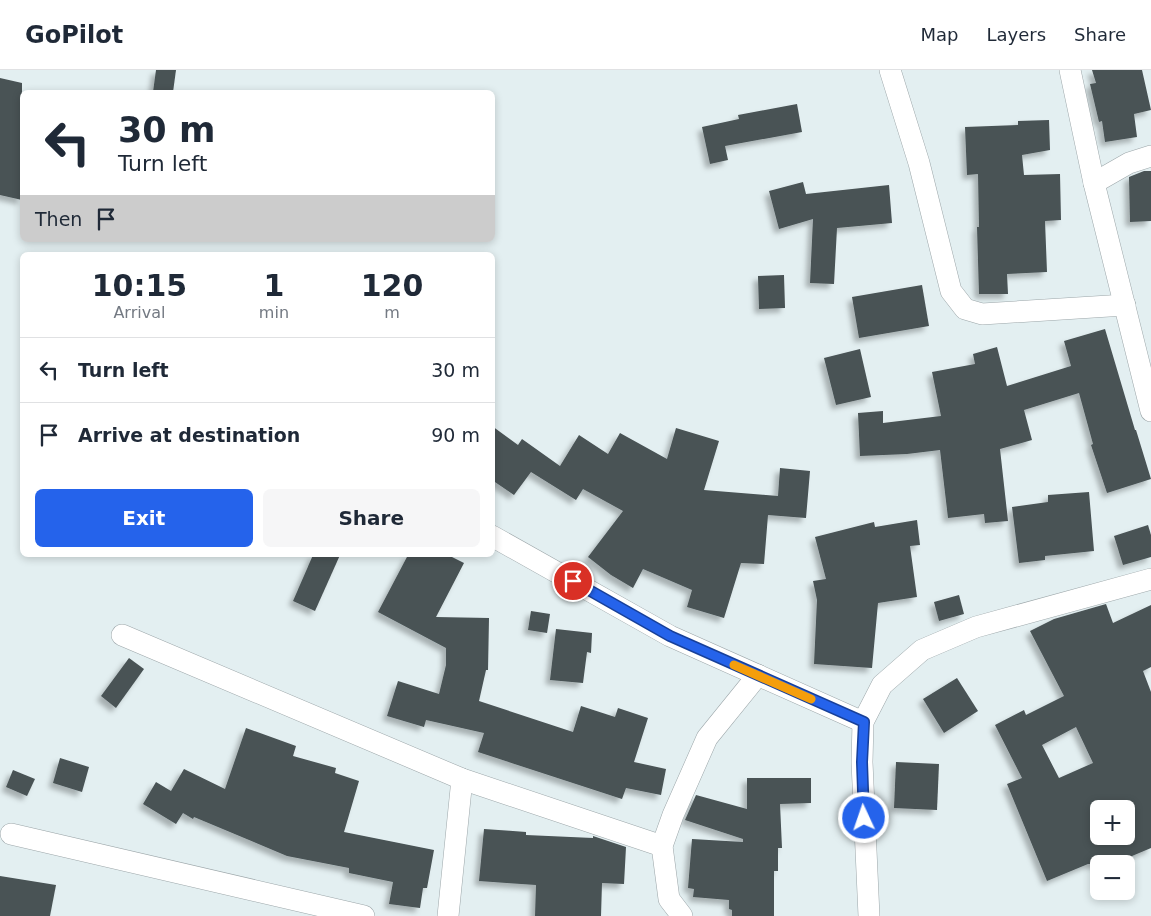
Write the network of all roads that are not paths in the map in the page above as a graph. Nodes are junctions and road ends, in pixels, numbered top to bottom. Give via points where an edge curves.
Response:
1 (890, 70) edge
2 (1070, 70) edge
3 (1151, 156) edge
4 (1094, 183) junction
5 (1125, 305) junction
6 (1151, 411) edge
7 (495, 538) edge
8 (1151, 579) edge
9 (122, 635) dead end
10 (758, 676) junction
11 (864, 722) junction
12 (462, 779) junction
13 (11, 834) dead end
14 (662, 846) junction
15 (364, 916) edge
16 (448, 916) edge
17 (682, 916) edge
18 (868, 916) edge

1 - 5 street via 919,163 950,291 965,309 982,314
2 - 4 street
3 - 4 street via 1129,163
4 - 5 street
5 - 6 street
7 - 10 street via 670,636
8 - 11 street via 976,627 922,650 882,685
9 - 12 street
10 - 11 street
10 - 14 street via 707,738
11 - 18 street via 862,762
12 - 14 street
12 - 16 street
13 - 15 street
14 - 17 street via 669,899

